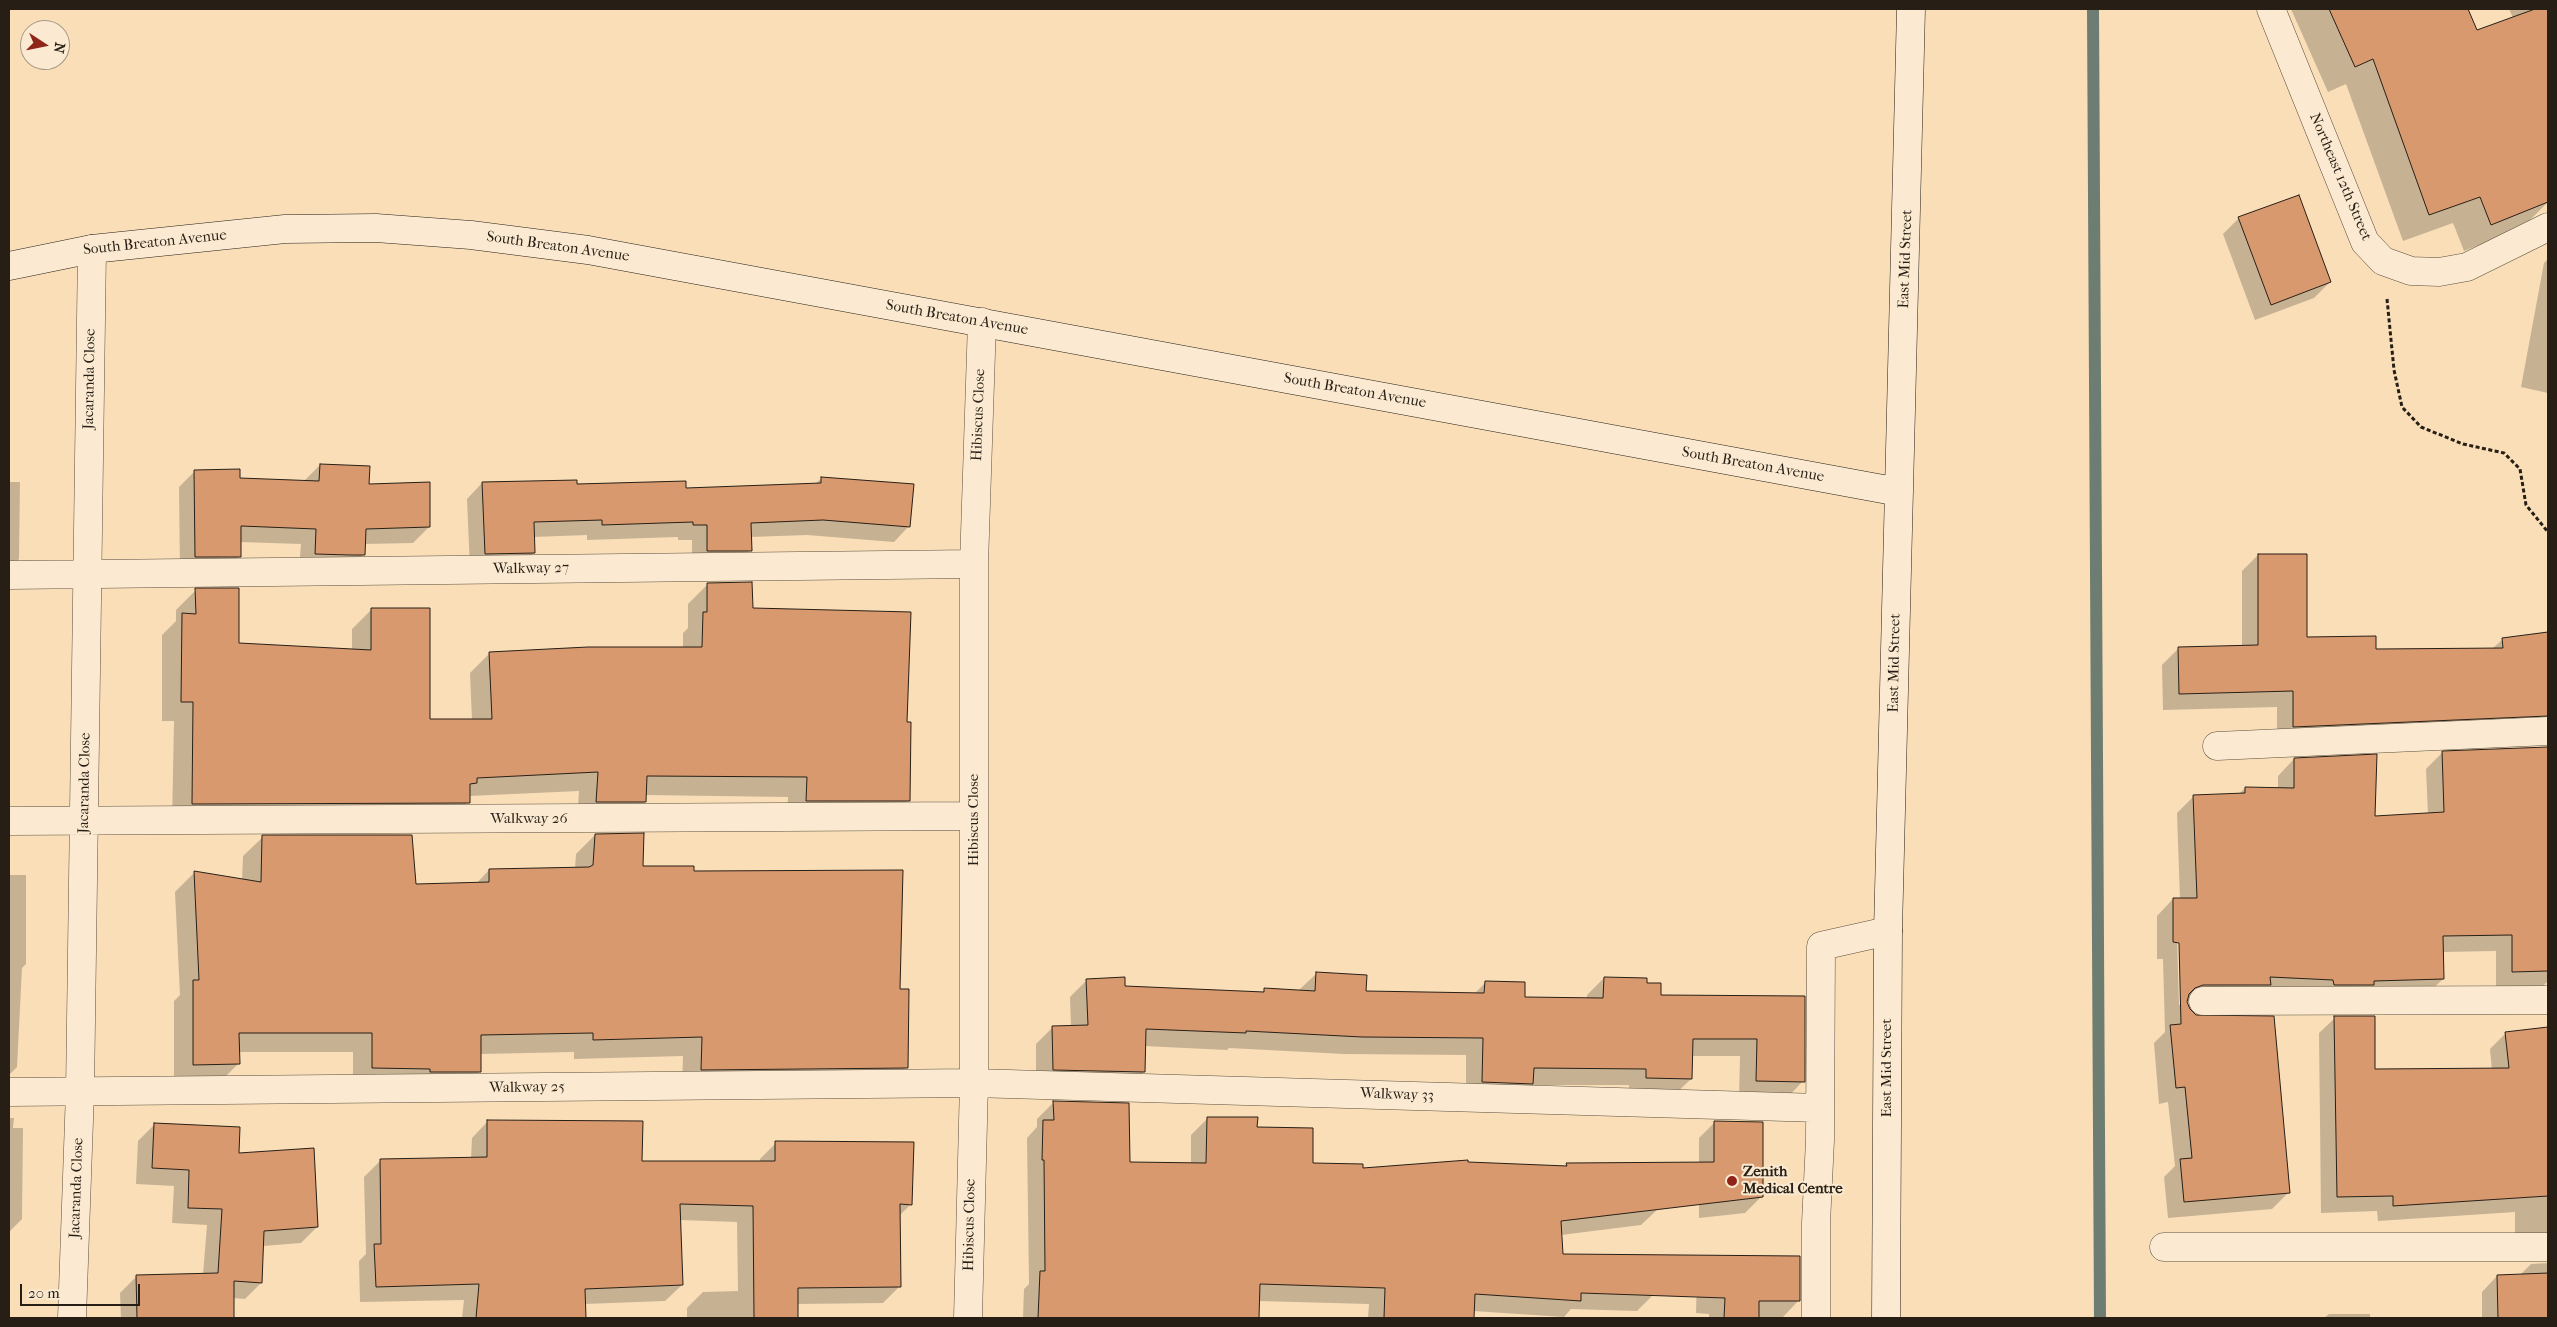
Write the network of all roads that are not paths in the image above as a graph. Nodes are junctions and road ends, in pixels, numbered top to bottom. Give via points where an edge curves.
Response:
1 (1912, 9) edge
2 (2271, 9) edge
3 (2548, 227) edge
4 (92, 249) junction
5 (9, 266) edge
6 (982, 322) junction
7 (1899, 492) junction
8 (974, 564) junction
9 (87, 573) junction
10 (9, 575) edge
11 (2548, 732) edge
12 (2217, 746) dead end
13 (974, 816) junction
14 (9, 821) edge
15 (84, 821) junction
16 (1888, 931) junction
17 (2548, 1000) edge
18 (2203, 1001) dead end
19 (974, 1083) junction
20 (9, 1092) edge
21 (80, 1092) junction
22 (1820, 1108) junction
23 (2164, 1247) dead end
24 (2548, 1247) edge
25 (72, 1318) edge
26 (968, 1318) edge
27 (1816, 1318) edge
28 (1886, 1318) edge

1 - 7 street, East Mid Street
2 - 3 street, Northeast 12th Street via 2365,242 2383,261 2410,271 2439,272 2466,267
4 - 5 street, South Breaton Avenue
4 - 6 street, South Breaton Avenue via 285,230 376,228 471,235 588,250
4 - 9 street, Jacaranda Close
6 - 7 street, South Breaton Avenue
6 - 8 street, Hibiscus Close
7 - 16 street, East Mid Street
8 - 9 street, Walkway 27
8 - 13 street, Hibiscus Close
9 - 10 street, Walkway 27
9 - 15 street, Jacaranda Close
11 - 12 street
13 - 15 street, Walkway 26
13 - 19 street, Hibiscus Close
14 - 15 street, Walkway 26
15 - 21 street, Jacaranda Close
16 - 22 street via 1821,946
16 - 28 street, East Mid Street
17 - 18 street
19 - 21 street, Walkway 25
19 - 22 street, Walkway 33
19 - 26 street, Hibiscus Close
20 - 21 street, Walkway 25
21 - 25 street, Jacaranda Close
22 - 27 street
23 - 24 street

